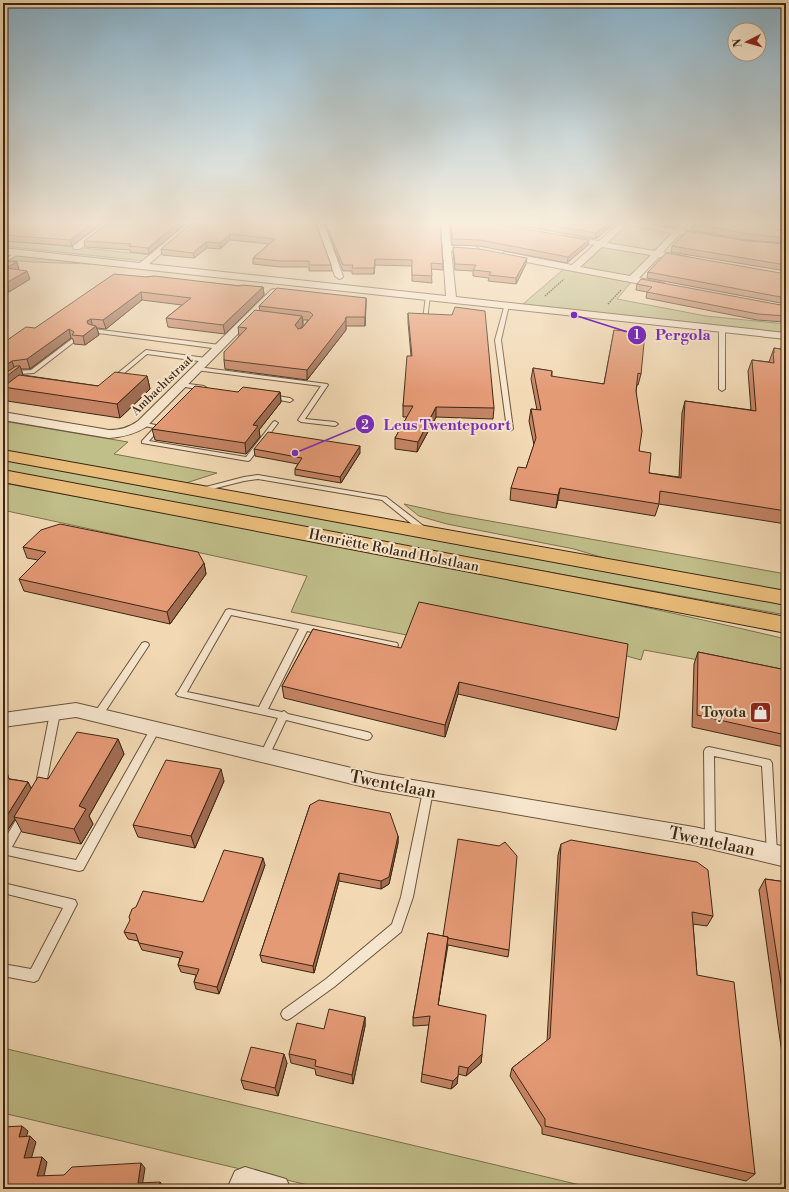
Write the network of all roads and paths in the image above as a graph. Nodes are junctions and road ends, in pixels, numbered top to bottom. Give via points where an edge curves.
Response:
1 (264, 280) edge
2 (450, 280) edge
3 (563, 280) edge
4 (636, 280) edge
5 (285, 282) junction
6 (671, 287) edge
7 (428, 296) junction
8 (451, 299) junction
9 (507, 305) junction
10 (537, 309) junction
11 (425, 319) edge
12 (722, 329) junction
13 (93, 331) edge
14 (786, 336) edge
15 (72, 341) edge
16 (220, 347) junction
17 (202, 364) junction
18 (120, 374) edge
19 (3, 383) edge
20 (181, 385) junction
21 (207, 389) edge
22 (722, 389) dead end
23 (267, 397) edge
24 (290, 400) dead end
25 (3, 416) edge
26 (275, 423) dead end
27 (142, 424) junction
28 (335, 424) dead end
29 (510, 429) dead end
30 (3, 455) edge
31 (3, 476) edge
32 (198, 490) junction
33 (432, 534) junction
34 (786, 598) edge
35 (786, 625) edge
36 (304, 628) junction
37 (145, 645) dead end
38 (394, 645) edge
39 (262, 711) junction
40 (55, 713) junction
41 (284, 715) junction
42 (98, 716) junction
43 (3, 720) edge
44 (155, 729) junction
45 (368, 736) dead end
46 (265, 755) junction
47 (428, 791) junction
48 (710, 840) junction
49 (4, 851) edge
50 (779, 856) edge
51 (3, 888) edge
52 (3, 970) edge
53 (287, 1014) dead end
54 (242, 1189) edge
55 (276, 1189) edge

1 - 5 street
2 - 8 street
3 - 10 path via 542,300
4 - 6 street
5 - 7 street
5 - 16 street, Ambachtstraat via 254,316
7 - 8 street
7 - 11 lane
8 - 9 street
9 - 10 street
9 - 29 lane via 498,340
10 - 12 street
12 - 14 street
12 - 22 lane
13 - 16 lane
15 - 19 lane via 32,372 18,372
16 - 17 street, Ambachtstraat
17 - 18 lane via 146,352
17 - 20 street, Ambachtstraat
17 - 28 lane via 325,385 301,420
20 - 21 lane
20 - 27 street, Ambachtstraat
23 - 24 lane
25 - 27 street, Ambachtstraat via 109,434 132,431
26 - 27 lane via 248,459 144,442 158,427
30 - 32 main road, Henriëtte Roland Holstlaan
31 - 35 main road, Henriëtte Roland Holstlaan
32 - 33 main road, Henriëtte Roland Holstlaan
32 - 33 lane via 258,477 384,498
33 - 34 main road, Henriëtte Roland Holstlaan
36 - 38 lane
36 - 39 lane
36 - 39 lane via 229,612 181,694
37 - 42 lane
39 - 41 lane
40 - 42 street, Twentelaan via 76,710
40 - 43 street, Twentelaan
40 - 49 lane via 41,788
41 - 45 lane
41 - 46 lane
42 - 44 street, Twentelaan
44 - 46 street, Twentelaan
44 - 49 lane via 79,866
46 - 47 street, Twentelaan via 377,782
47 - 48 street, Twentelaan
47 - 53 lane via 407,897 397,928 330,983
48 - 50 street, Twentelaan
48 - 50 lane via 709,751 767,763
51 - 52 lane via 71,904 34,976
54 - 55 street via 245,1182

